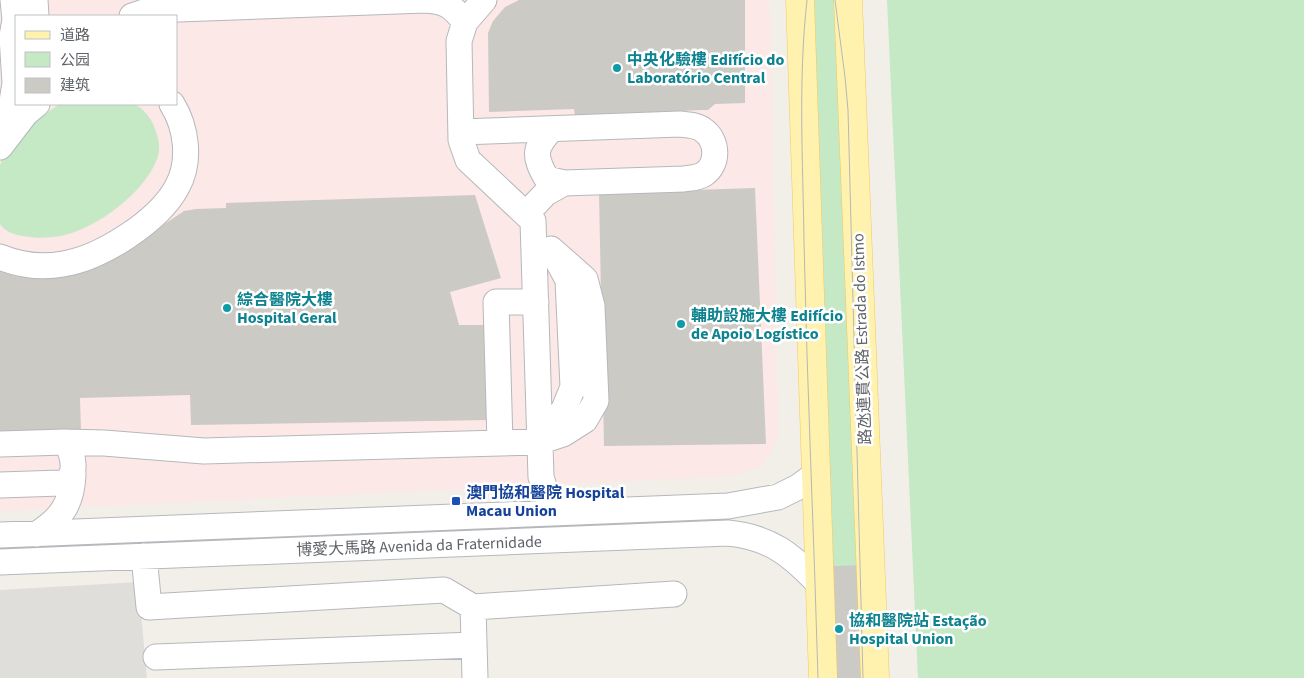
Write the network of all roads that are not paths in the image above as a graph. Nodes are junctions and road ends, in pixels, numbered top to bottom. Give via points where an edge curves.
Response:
1 (484, 0) edge
2 (800, 0) edge
3 (848, 0) edge
4 (135, 15) edge
5 (465, 22) junction
6 (15, 83) edge
7 (22, 105) edge
8 (37, 105) edge
9 (155, 105) edge
10 (173, 105) edge
11 (552, 129) junction
12 (461, 132) junction
13 (4, 136) edge
14 (564, 183) junction
15 (530, 218) junction
16 (0, 240) edge
17 (0, 257) edge
18 (536, 302) junction
19 (73, 442) junction
20 (539, 442) junction
21 (500, 443) junction
22 (0, 444) edge
23 (817, 473) junction
24 (72, 474) junction
25 (0, 485) edge
26 (562, 512) junction
27 (38, 534) junction
28 (0, 536) edge
29 (144, 556) junction
30 (38, 561) junction
31 (0, 562) edge
32 (820, 586) junction
33 (674, 594) dead end
34 (473, 608) junction
35 (474, 645) junction
36 (156, 657) dead end
37 (475, 678) edge
38 (823, 678) edge
39 (875, 678) edge

1 - 5 street
2 - 23 main road
3 - 39 main road, 路氹連貫公路 Estrada do Istmo
4 - 5 street via 150,10 440,1 454,9
5 - 12 street via 459,41
6 - 13 street
7 - 13 street
8 - 13 street
9 - 16 street via 165,117 172,150 164,182 153,196 108,232 84,242 56,250 36,250 18,248
10 - 17 street via 182,126 186,154 178,187 164,206 123,239 84,258 42,266 18,264
11 - 12 street
11 - 14 street via 537,147 539,165 547,179
11 - 14 street via 680,124 703,129 712,138 714,146 715,155 710,168 696,177
12 - 15 street via 468,160
14 - 15 street via 546,193
15 - 18 street
15 - 20 street via 568,280 573,387 564,409
18 - 20 street
18 - 21 street via 496,302
19 - 21 street via 204,451
19 - 22 street
19 - 24 street
20 - 21 street
20 - 26 street via 541,477 547,496
23 - 26 street, 博愛大馬路 Avenida da Fraternidade via 778,497 728,506
23 - 32 main road
24 - 25 street via 61,483
24 - 27 street via 69,501 56,520
26 - 27 street, 博愛大馬路 Avenida da Fraternidade
27 - 28 street, 博愛大馬路 Avenida da Fraternidade
27 - 30 street
29 - 30 street, 博愛大馬路 Avenida da Fraternidade
29 - 32 street, 博愛大馬路 Avenida da Fraternidade via 728,533 770,543 805,569
29 - 34 street via 149,606 444,590
30 - 31 street, 博愛大馬路 Avenida da Fraternidade
32 - 38 main road
33 - 34 street
34 - 35 street
35 - 36 street
35 - 37 street

